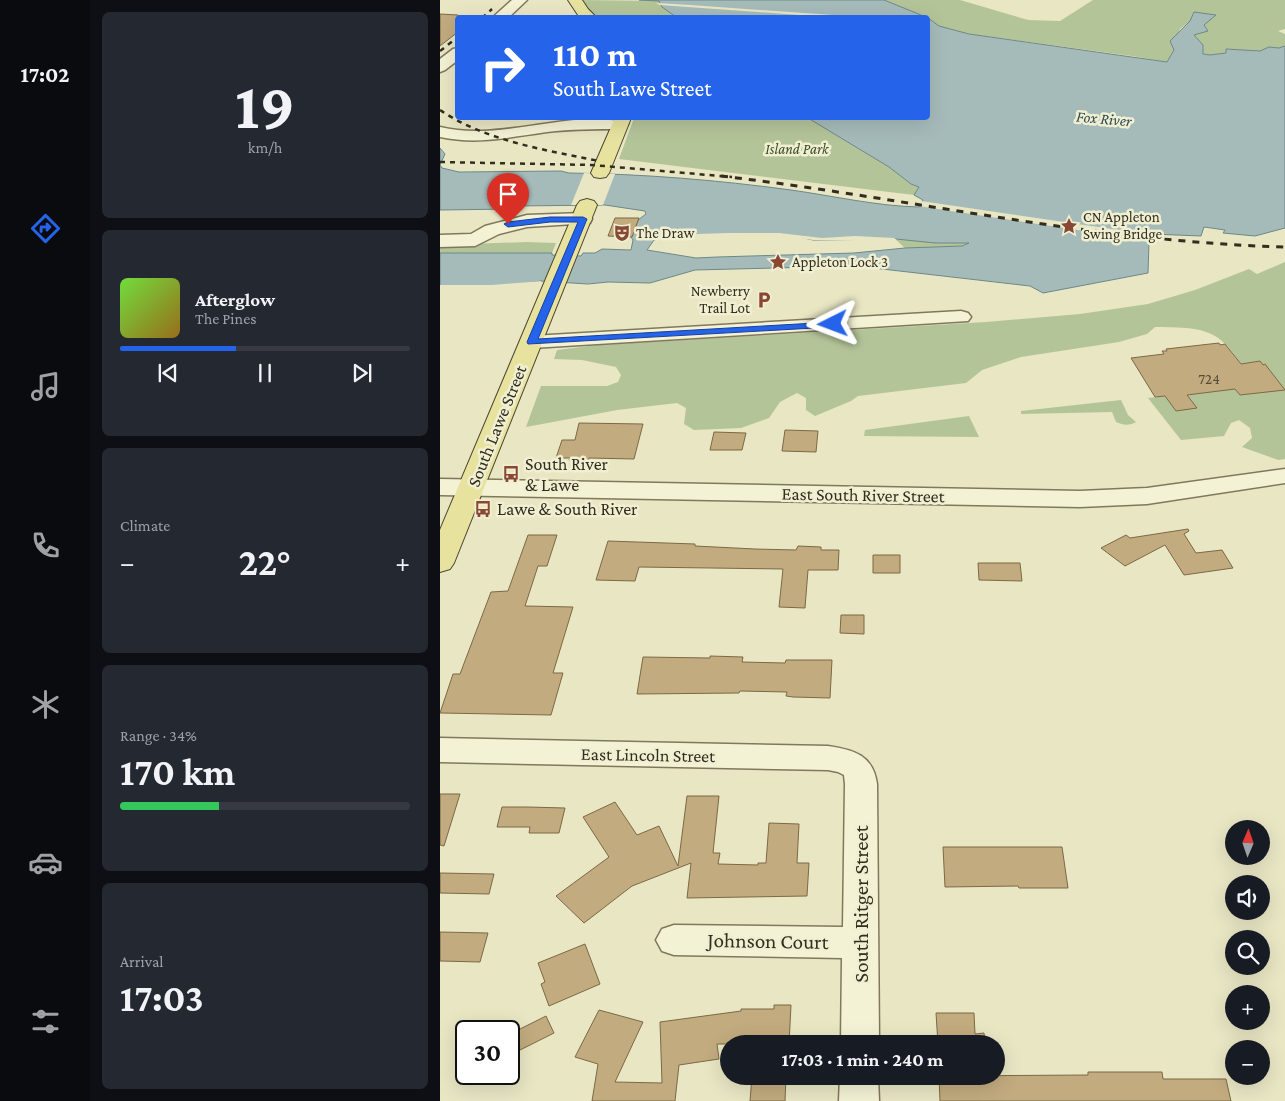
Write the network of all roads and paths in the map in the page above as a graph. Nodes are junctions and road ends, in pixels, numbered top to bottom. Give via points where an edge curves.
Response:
1 (520, 0) edge
2 (575, 0) edge
3 (502, 15) edge
4 (586, 15) edge
5 (455, 54) edge
6 (440, 67) edge
7 (622, 121) edge
8 (440, 132) edge
9 (600, 174) dead end
10 (585, 212) joint
11 (440, 241) edge
12 (961, 317) dead end
13 (532, 342) junction
14 (1285, 476) edge
15 (440, 487) edge
16 (471, 487) junction
17 (440, 563) edge
18 (440, 750) edge
19 (854, 766) joint
20 (674, 940) dead end
21 (861, 943) junction
22 (860, 1035) edge
23 (859, 1085) edge
24 (859, 1101) edge

1 - 3 street
2 - 4 main road
5 - 6 street
7 - 8 street via 486,137
7 - 9 main road
10 - 11 street via 527,221 492,230 475,240
10 - 13 main road, South Lawe Street
12 - 13 street
13 - 16 main road, South Lawe Street
14 - 16 street, East South River Street via 1147,496 1080,498
15 - 16 street, East South River Street
16 - 17 main road, South Lawe Street
18 - 19 street, East Lincoln Street via 828,758
19 - 21 street, South Ritger Street via 860,774 861,784
20 - 21 street, Johnson Court
21 - 22 street, South Ritger Street
23 - 24 street

